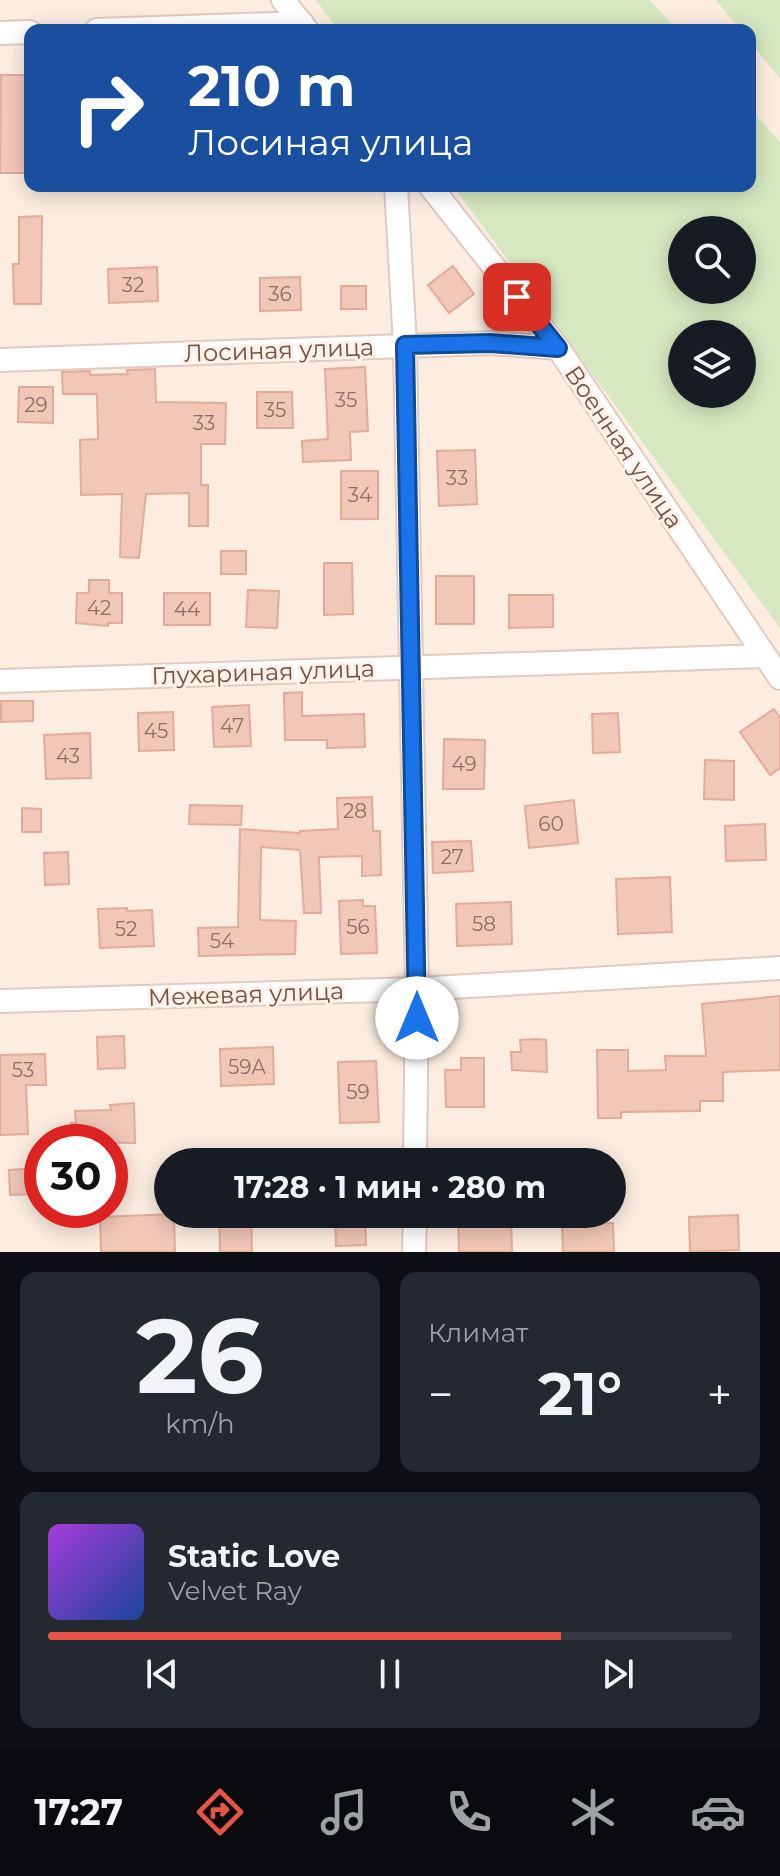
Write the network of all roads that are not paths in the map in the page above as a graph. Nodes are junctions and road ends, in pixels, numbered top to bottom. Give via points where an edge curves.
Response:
1 (283, 0) edge
2 (302, 24) edge
3 (24, 32) edge
4 (0, 33) edge
5 (396, 192) edge
6 (435, 192) edge
7 (405, 345) junction
8 (558, 348) junction
9 (0, 360) edge
10 (765, 656) junction
11 (411, 666) junction
12 (780, 678) edge
13 (0, 681) edge
14 (780, 968) edge
15 (417, 989) junction
16 (0, 1001) edge
17 (415, 1148) edge
18 (415, 1228) edge
19 (414, 1252) edge

1 - 2 street
3 - 4 street
5 - 7 street
6 - 8 street, Военная улица
7 - 8 street, Лосиная улица
7 - 9 street, Лосиная улица
7 - 11 street
8 - 10 street, Военная улица
10 - 11 street, Глухариная улица
10 - 12 street, Военная улица
11 - 13 street, Глухариная улица
11 - 15 street
14 - 15 street, Межевая улица
15 - 16 street, Межевая улица
15 - 17 street
18 - 19 street

